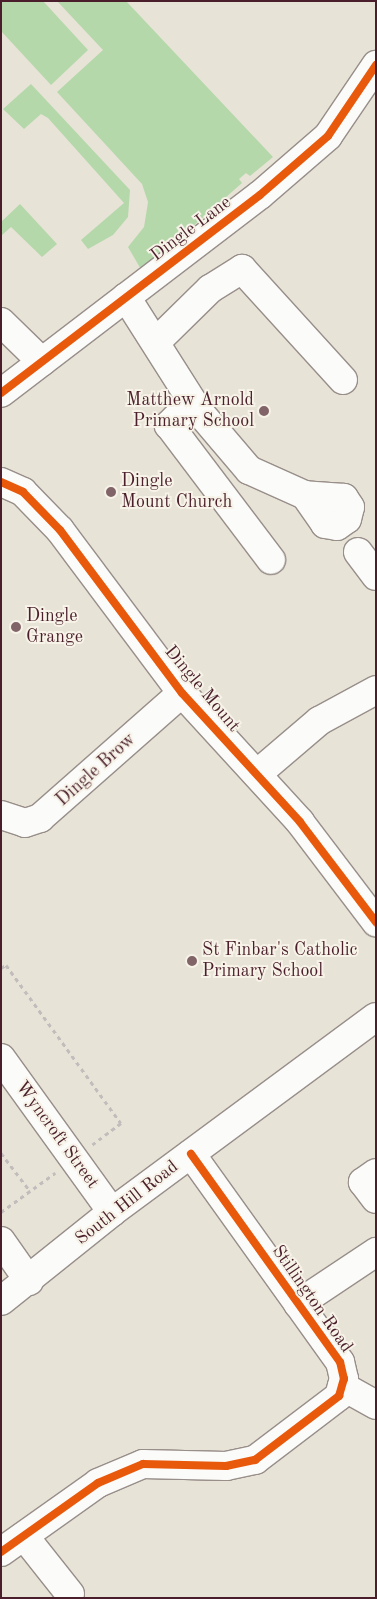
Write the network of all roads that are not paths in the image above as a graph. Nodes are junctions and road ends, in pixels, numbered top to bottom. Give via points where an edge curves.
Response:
1 (376, 65) edge
2 (126, 297) junction
3 (1, 322) edge
4 (156, 342) junction
5 (42, 362) junction
6 (343, 380) dead end
7 (1, 393) edge
8 (192, 402) junction
9 (1, 482) edge
10 (305, 495) dead end
11 (358, 552) dead end
12 (271, 560) dead end
13 (376, 576) edge
14 (376, 690) edge
15 (182, 693) junction
16 (257, 774) junction
17 (1, 815) edge
18 (376, 922) edge
19 (376, 1017) edge
20 (1, 1058) edge
21 (191, 1154) junction
22 (376, 1173) edge
23 (376, 1199) edge
24 (112, 1212) junction
25 (1, 1241) edge
26 (376, 1252) edge
27 (29, 1281) junction
28 (1, 1302) edge
29 (298, 1304) junction
30 (342, 1386) junction
31 (376, 1405) edge
32 (24, 1536) junction
33 (1, 1552) edge
34 (70, 1594) dead end

1 - 2 street, Dingle Lane via 328,136
2 - 4 street
2 - 5 street, Dingle Lane
3 - 5 street
4 - 6 street via 210,289 242,269
4 - 8 street
5 - 7 street, Dingle Lane
8 - 10 street via 250,470
8 - 12 street via 169,425
9 - 15 street, Dingle Mount via 23,492 60,530
11 - 13 street
14 - 16 street via 319,721
15 - 16 street, Dingle Mount
15 - 17 street, Dingle Brow via 40,818 25,823
16 - 18 street, Dingle Mount via 339,870
19 - 21 street, South Hill Road
20 - 24 street, Wyncroft Street
21 - 24 street, South Hill Road
21 - 29 street, Stillington Road
22 - 23 street via 363,1182
24 - 27 street, South Hill Road
25 - 27 street
26 - 29 street, Stillington Road
27 - 28 street, South Hill Road
29 - 30 street, Stillington Road via 340,1362
30 - 31 street
30 - 32 street via 339,1396 255,1460 226,1466 143,1464 98,1483
32 - 33 street
32 - 34 street

